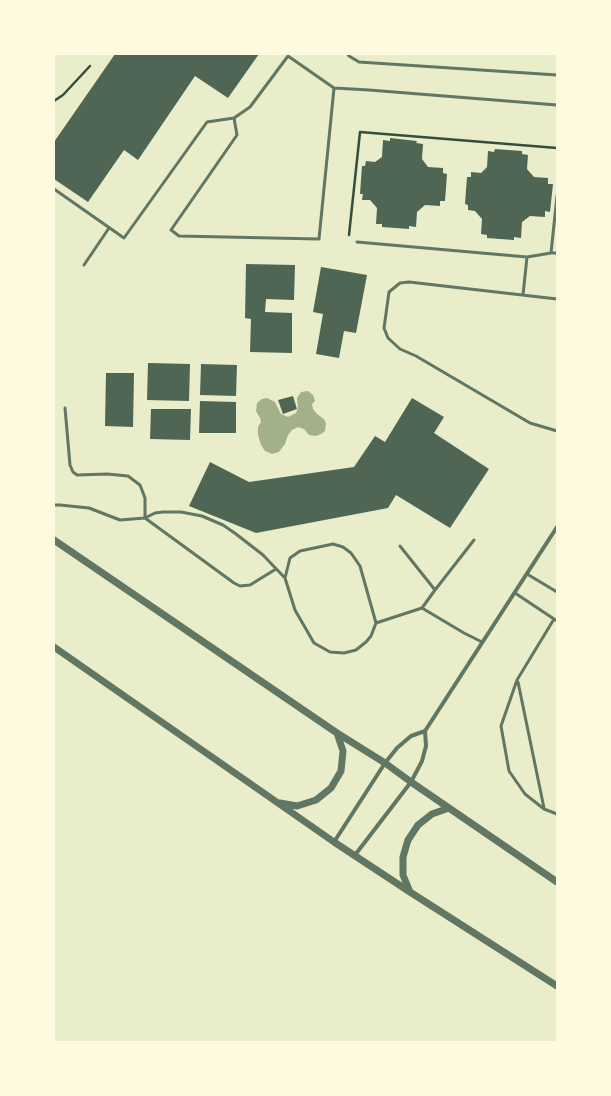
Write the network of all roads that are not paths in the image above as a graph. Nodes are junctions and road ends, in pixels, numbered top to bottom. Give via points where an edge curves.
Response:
1 (348, 54) edge
2 (557, 75) edge
3 (334, 88) junction
4 (557, 104) edge
5 (234, 118) junction
6 (54, 189) edge
7 (557, 196) edge
8 (109, 228) junction
9 (357, 242) road end
10 (551, 253) junction
11 (557, 253) edge
12 (527, 257) junction
13 (84, 265) dead end
14 (523, 294) junction
15 (557, 299) edge
16 (65, 408) dead end
17 (557, 431) edge
18 (54, 505) edge
19 (145, 518) junction
20 (557, 528) edge
21 (54, 540) edge
22 (474, 540) dead end
23 (400, 546) dead end
24 (276, 569) junction
25 (527, 574) junction
26 (285, 578) junction
27 (435, 590) junction
28 (557, 592) edge
29 (515, 593) junction
30 (422, 608) junction
31 (555, 620) edge
32 (376, 623) junction
33 (482, 642) junction
34 (54, 648) edge
35 (517, 680) junction
36 (425, 731) junction
37 (337, 733) junction
38 (385, 763) junction
39 (411, 782) junction
40 (277, 803) junction
41 (449, 808) junction
42 (544, 809) junction
43 (557, 814) edge
44 (334, 842) junction
45 (355, 855) junction
46 (557, 882) edge
47 (410, 892) junction
48 (557, 986) edge

1 - 2 lane via 359,62
3 - 4 lane
3 - 5 lane via 288,56 250,107
3 - 5 lane via 318,239 179,236 171,230 237,135
5 - 8 lane via 206,122 124,238
6 - 8 lane
7 - 10 lane
8 - 13 lane
9 - 12 lane
10 - 11 lane
10 - 12 lane
12 - 14 lane
14 - 15 lane
14 - 17 lane via 400,283 389,292 384,328 388,338 400,349 530,423
16 - 19 lane via 70,465 73,472 77,475 128,476 140,485 145,498
18 - 19 lane via 89,508 120,520
19 - 24 lane via 163,512 202,516 236,534
19 - 24 lane via 240,586 250,585
20 - 25 street
21 - 37 street
22 - 27 lane
23 - 27 lane
24 - 26 lane
25 - 28 lane
25 - 29 street
26 - 32 lane via 295,610 314,643 330,652 344,653 356,650 371,636
26 - 32 lane via 290,558 300,551 333,544 343,547 360,566
27 - 30 lane
29 - 31 lane
29 - 33 street
30 - 32 lane
30 - 33 lane
31 - 35 lane
33 - 36 street
34 - 40 street
35 - 42 lane
35 - 42 lane via 501,726 509,772 525,794
36 - 38 street via 411,736
36 - 39 street via 426,746 422,761
37 - 38 street
37 - 40 street via 343,752 341,771 332,788 316,800 297,806
38 - 39 street
38 - 44 street
39 - 41 street
39 - 45 street
40 - 44 street
41 - 46 street
41 - 47 street via 432,814 418,825 408,840 403,857 403,875
42 - 43 lane
44 - 45 street
45 - 47 street
47 - 48 street

